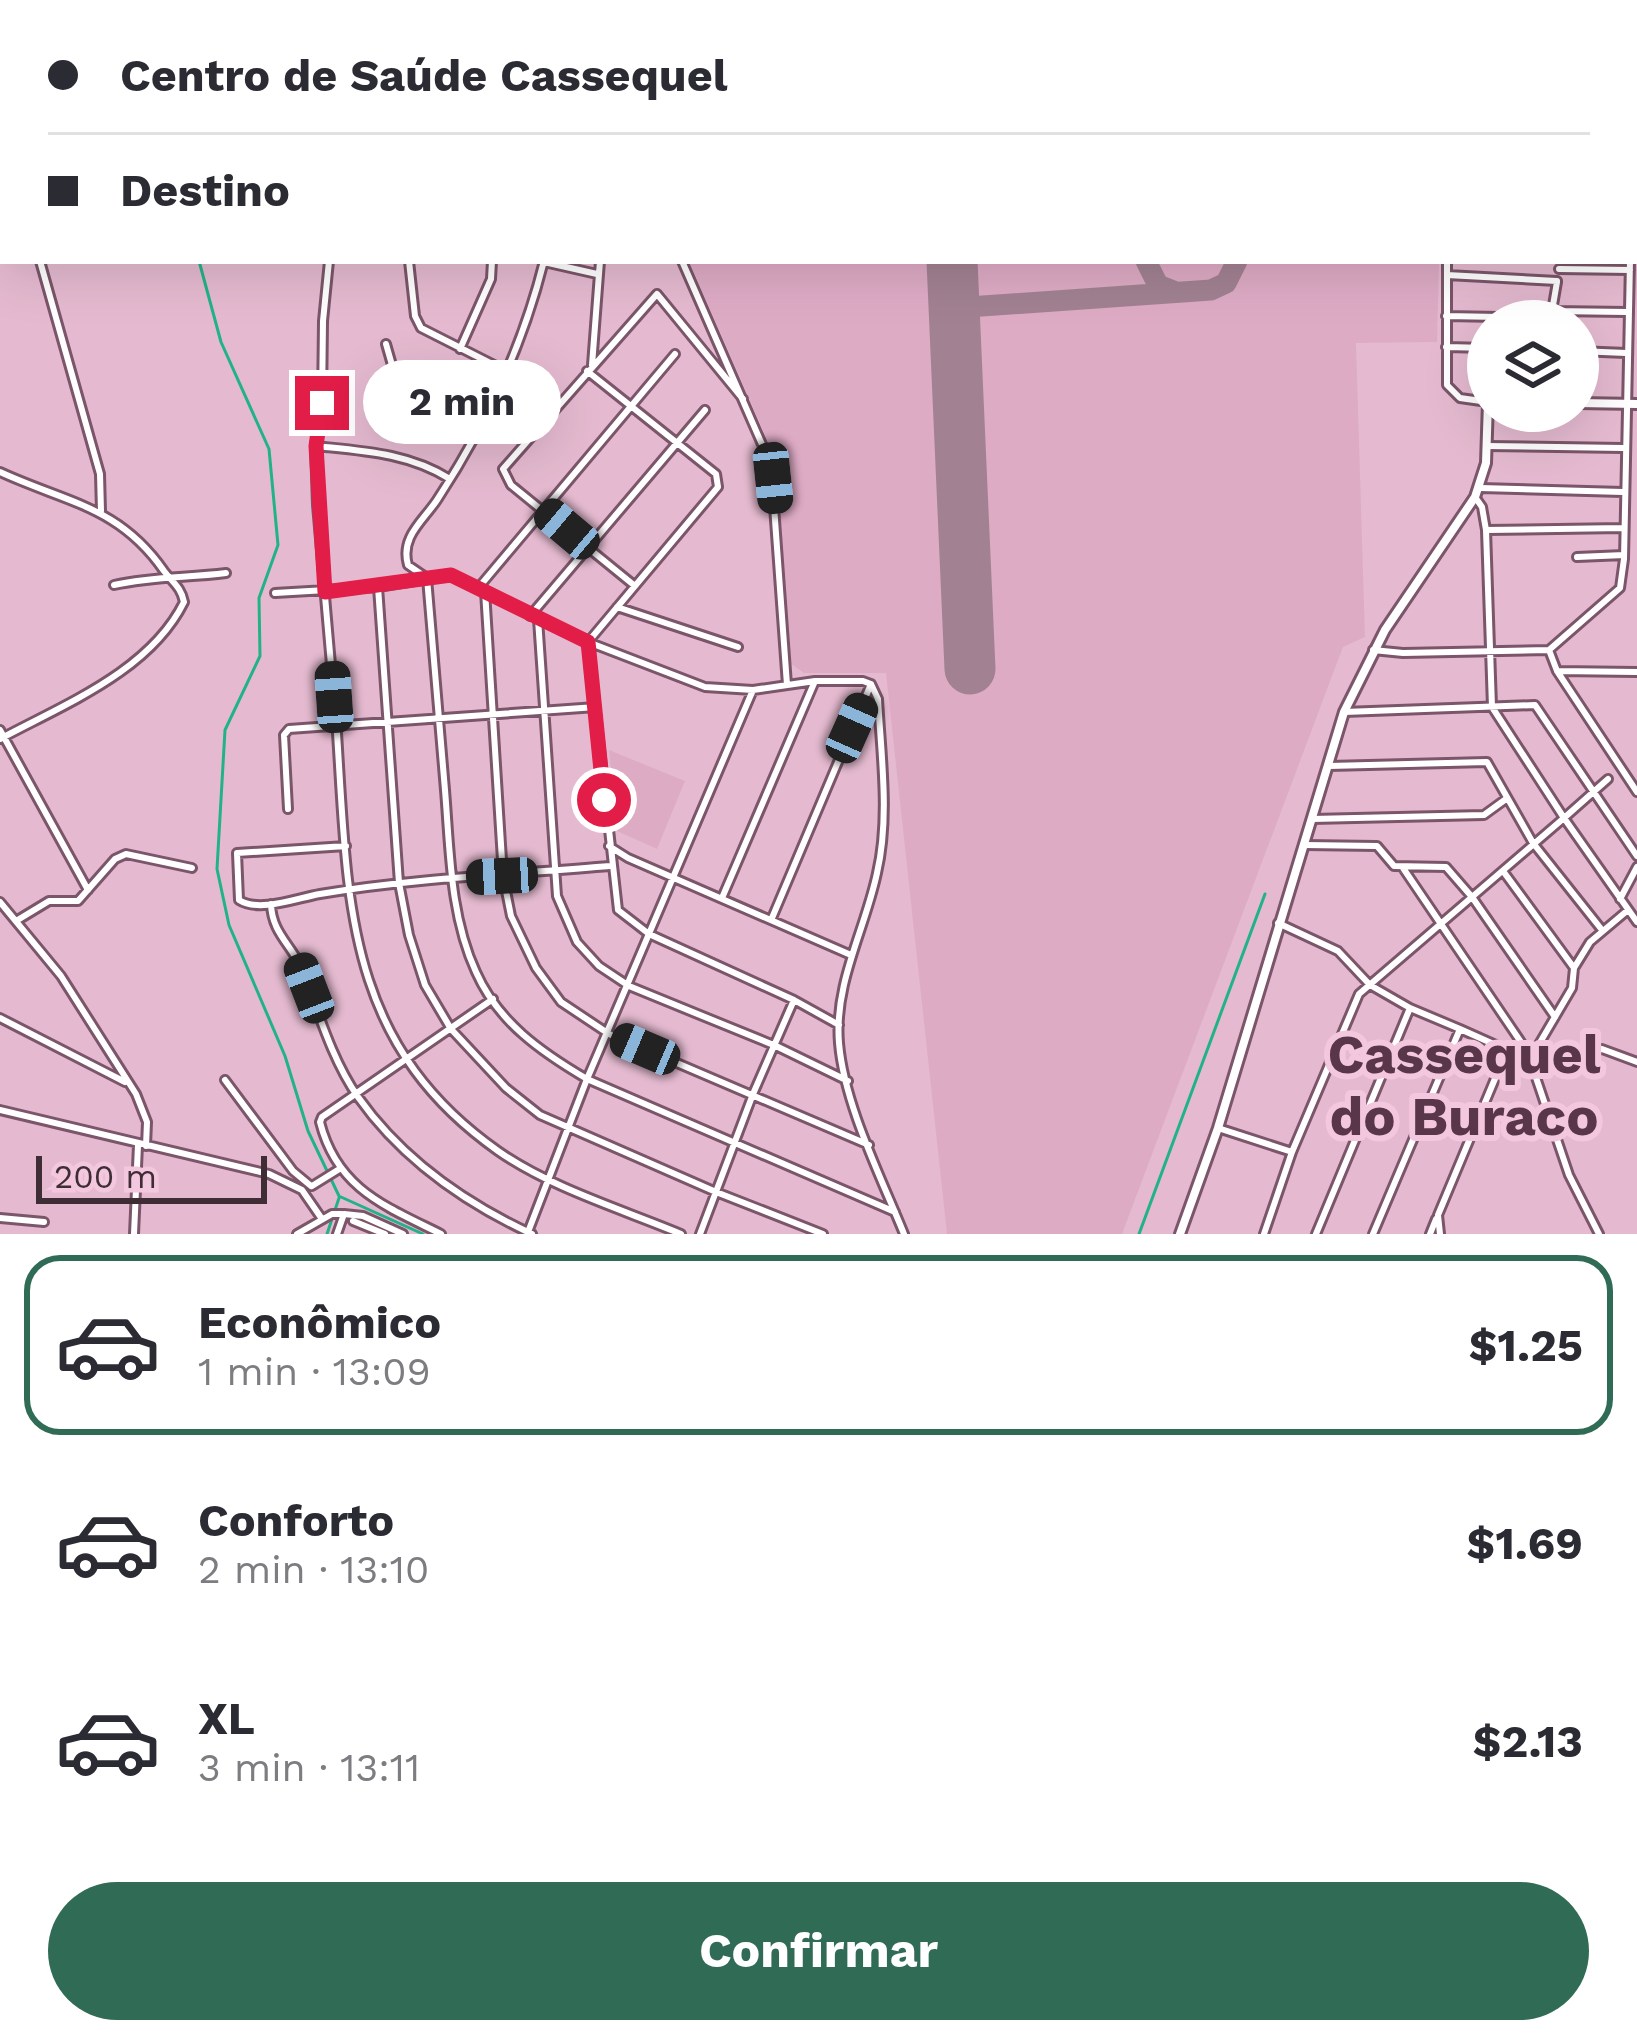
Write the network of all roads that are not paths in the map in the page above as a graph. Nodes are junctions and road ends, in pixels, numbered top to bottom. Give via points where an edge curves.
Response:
1 (41, 264) edge
2 (329, 264) edge
3 (409, 264) edge
4 (492, 264) edge
5 (543, 264) edge
6 (553, 264) edge
7 (600, 264) edge
8 (683, 264) edge
9 (1447, 264) edge
10 (1559, 265) edge
11 (1630, 266) edge
12 (598, 274) junction
13 (1447, 275) junction
14 (1557, 281) junction
15 (1554, 300) edge
16 (1627, 312) junction
17 (1599, 314) edge
18 (1446, 316) junction
19 (1467, 316) edge
20 (386, 344) dead end
21 (1446, 347) junction
22 (1467, 348) edge
23 (460, 349) junction
24 (1599, 352) edge
25 (1626, 352) junction
26 (675, 354) dead end
27 (590, 368) junction
28 (506, 371) junction
29 (743, 399) junction
30 (1467, 399) edge
31 (1599, 403) edge
32 (1625, 404) junction
33 (1637, 404) edge
34 (633, 406) junction
35 (705, 410) dead end
36 (479, 424) junction
37 (1487, 432) edge
38 (678, 445) junction
39 (316, 446) junction
40 (1487, 446) junction
41 (1623, 448) junction
42 (0, 472) edge
43 (450, 479) junction
44 (1623, 491) junction
45 (1478, 493) junction
46 (100, 511) junction
47 (546, 511) junction
48 (1623, 527) junction
49 (1486, 530) junction
50 (589, 547) junction
51 (1624, 555) junction
52 (1577, 556) dead end
53 (226, 573) dead end
54 (427, 578) junction
55 (171, 579) junction
56 (114, 586) dead end
57 (635, 586) junction
58 (378, 587) junction
59 (482, 589) junction
60 (325, 592) junction
61 (274, 593) dead end
62 (617, 607) junction
63 (534, 618) junction
64 (588, 642) junction
65 (738, 647) dead end
66 (1373, 650) junction
67 (1492, 650) junction
68 (1549, 650) junction
69 (1557, 671) junction
70 (1637, 672) edge
71 (815, 681) junction
72 (871, 684) junction
73 (787, 685) junction
74 (753, 690) junction
75 (596, 707) junction
76 (1492, 707) junction
77 (543, 710) junction
78 (1344, 712) junction
79 (492, 713) junction
80 (439, 717) junction
81 (388, 721) junction
82 (336, 725) junction
83 (2, 735) edge
84 (1326, 766) junction
85 (1608, 778) dead end
86 (1594, 791) junction
87 (1637, 792) edge
88 (1506, 800) junction
89 (288, 809) dead end
90 (1564, 818) junction
91 (1310, 819) junction
92 (1533, 843) junction
93 (1302, 845) junction
94 (346, 846) junction
95 (609, 846) junction
96 (1637, 856) edge
97 (610, 866) junction
98 (1637, 867) edge
99 (193, 868) dead end
100 (1403, 868) junction
101 (554, 870) junction
102 (1503, 871) junction
103 (502, 876) junction
104 (674, 876) junction
105 (452, 878) junction
106 (400, 883) junction
107 (349, 889) junction
108 (88, 891) junction
109 (1472, 897) junction
110 (722, 898) junction
111 (1620, 899) junction
112 (0, 902) edge
113 (271, 904) junction
114 (1628, 910) junction
115 (772, 919) junction
116 (16, 921) junction
117 (1637, 922) edge
118 (1278, 923) junction
119 (1438, 925) junction
120 (1602, 930) junction
121 (649, 934) junction
122 (851, 955) junction
123 (1574, 968) junction
124 (1370, 985) junction
125 (629, 986) junction
126 (493, 999) junction
127 (794, 1000) junction
128 (1410, 1008) junction
129 (1555, 1017) junction
130 (0, 1018) edge
131 (839, 1025) junction
132 (451, 1029) junction
133 (1460, 1029) junction
134 (609, 1034) junction
135 (776, 1046) junction
136 (1507, 1050) junction
137 (1531, 1051) junction
138 (406, 1060) junction
139 (1637, 1062) edge
140 (587, 1079) junction
141 (225, 1080) dead end
142 (848, 1081) junction
143 (127, 1083) junction
144 (753, 1094) junction
145 (357, 1096) junction
146 (0, 1110) edge
147 (1217, 1127) junction
148 (568, 1128) junction
149 (736, 1143) junction
150 (869, 1145) junction
151 (142, 1146) junction
152 (1292, 1153) junction
153 (339, 1169) junction
154 (548, 1178) junction
155 (312, 1187) junction
156 (716, 1192) junction
157 (366, 1199) junction
158 (895, 1212) junction
159 (354, 1215) junction
160 (1438, 1215) junction
161 (0, 1218) edge
162 (322, 1219) junction
163 (44, 1222) dead end
164 (530, 1233) edge
165 (134, 1234) edge
166 (297, 1234) edge
167 (337, 1234) edge
168 (356, 1234) edge
169 (385, 1234) edge
170 (403, 1234) edge
171 (441, 1234) edge
172 (681, 1234) edge
173 (700, 1234) edge
174 (823, 1234) edge
175 (904, 1234) edge
176 (1180, 1234) edge
177 (1264, 1234) edge
178 (1316, 1234) edge
179 (1373, 1234) edge
180 (1430, 1234) edge
181 (1440, 1234) edge
182 (1599, 1234) edge

1 - 46 street via 100,474
2 - 39 street
3 - 23 street via 421,328
4 - 23 street
5 - 28 street
6 - 12 street
7 - 12 street
8 - 29 street
9 - 13 street
10 - 11 street
10 - 14 street
11 - 16 street
12 - 27 street
13 - 14 street
13 - 18 street
14 - 15 street
16 - 17 street
16 - 25 street
18 - 19 street
18 - 21 street
20 - 36 street via 398,386
21 - 22 street
21 - 30 street via 1450,390
23 - 28 street
24 - 25 street
25 - 32 street
26 - 34 street
27 - 29 street via 660,294
27 - 34 street
27 - 47 street via 503,469
28 - 36 street
29 - 73 street via 773,478
31 - 32 street
32 - 33 street
32 - 41 street
34 - 38 street
34 - 47 street
35 - 38 street
36 - 43 street
37 - 40 street
38 - 50 street
38 - 57 street via 716,474 718,487
39 - 43 street via 404,457
39 - 60 street
40 - 41 street
40 - 45 street
41 - 44 street
42 - 46 street
43 - 54 street via 406,549 408,565
44 - 45 street
44 - 48 street
45 - 49 street
45 - 66 street
46 - 55 street via 152,550
47 - 50 street
47 - 59 street
48 - 49 street
48 - 51 street
49 - 67 street
50 - 57 street
50 - 63 street
51 - 52 street
51 - 68 street via 1620,588
53 - 55 street
54 - 58 street
54 - 59 street via 451,575
54 - 80 street
55 - 56 street
55 - 83 street via 184,602 152,647 108,681
57 - 62 street
58 - 60 street
58 - 81 street
59 - 63 street
59 - 79 street
60 - 61 street
60 - 82 street
62 - 64 street
62 - 65 street
63 - 64 street
63 - 77 street
64 - 74 street via 691,684
64 - 75 street
66 - 67 street
66 - 78 street
67 - 68 street
67 - 76 street
68 - 69 street
69 - 70 street
69 - 87 street
71 - 72 street
71 - 73 street
71 - 110 street
72 - 115 street
72 - 122 street via 882,825 878,873
73 - 74 street
74 - 104 street
75 - 77 street
75 - 95 street
76 - 78 street
76 - 86 street via 1535,705
76 - 90 street
77 - 79 street
77 - 101 street
78 - 84 street
79 - 80 street
79 - 103 street
80 - 81 street
80 - 105 street
81 - 82 street
81 - 106 street
82 - 89 street via 286,730
82 - 94 street
83 - 108 street
84 - 88 street via 1481,761
84 - 91 street
85 - 86 street
86 - 90 street
86 - 96 street
88 - 91 street via 1484,815
88 - 92 street
90 - 92 street
90 - 111 street
91 - 93 street
92 - 102 street
92 - 120 street
93 - 100 street via 1378,846
93 - 118 street
94 - 107 street
94 - 113 street via 236,853 238,900
95 - 97 street
95 - 104 street
97 - 101 street
97 - 121 street via 618,910
98 - 111 street
99 - 108 street via 126,854
100 - 109 street via 1446,867
100 - 119 street
101 - 103 street
101 - 125 street via 578,942
102 - 109 street
102 - 123 street
103 - 105 street
103 - 134 street via 511,916 543,980
104 - 110 street
104 - 121 street
105 - 106 street
105 - 126 street via 460,932
106 - 107 street
106 - 132 street via 425,985
107 - 113 street
107 - 138 street via 362,967
108 - 116 street
109 - 119 street
109 - 129 street
110 - 115 street
111 - 114 street
112 - 116 street
113 - 145 street via 275,929 299,962
114 - 117 street
114 - 120 street
115 - 122 street
116 - 143 street via 61,976
118 - 124 street via 1338,951
118 - 147 street
119 - 124 street
119 - 137 street
120 - 123 street
121 - 125 street
121 - 127 street
122 - 131 street
123 - 129 street
124 - 128 street
124 - 152 street via 1354,1000
125 - 134 street
125 - 135 street
126 - 132 street
126 - 140 street via 524,1039
127 - 131 street
127 - 135 street
128 - 133 street
128 - 178 street
129 - 137 street
130 - 143 street
131 - 142 street
132 - 138 street
132 - 148 street via 523,1103
133 - 136 street
133 - 179 street
134 - 140 street
134 - 144 street
135 - 142 street
135 - 144 street
136 - 137 street
136 - 160 street
137 - 139 street via 1602,1049
137 - 182 street via 1569,1175
138 - 145 street
138 - 154 street via 480,1137
140 - 148 street
140 - 149 street
141 - 155 street
142 - 150 street
143 - 151 street via 145,1112
144 - 149 street
144 - 150 street
145 - 153 street via 320,1122
145 - 164 street via 430,1174
146 - 151 street
147 - 152 street
147 - 176 street
148 - 154 street
148 - 156 street
149 - 156 street
149 - 158 street
150 - 158 street
151 - 155 street
151 - 165 street
152 - 177 street
153 - 155 street
153 - 157 street
154 - 164 street
154 - 172 street
155 - 162 street
156 - 173 street
156 - 174 street
157 - 159 street
157 - 171 street
158 - 175 street
159 - 162 street
159 - 167 street
159 - 168 street
159 - 169 street
159 - 170 street
160 - 180 street
160 - 181 street
161 - 163 street
162 - 166 street

